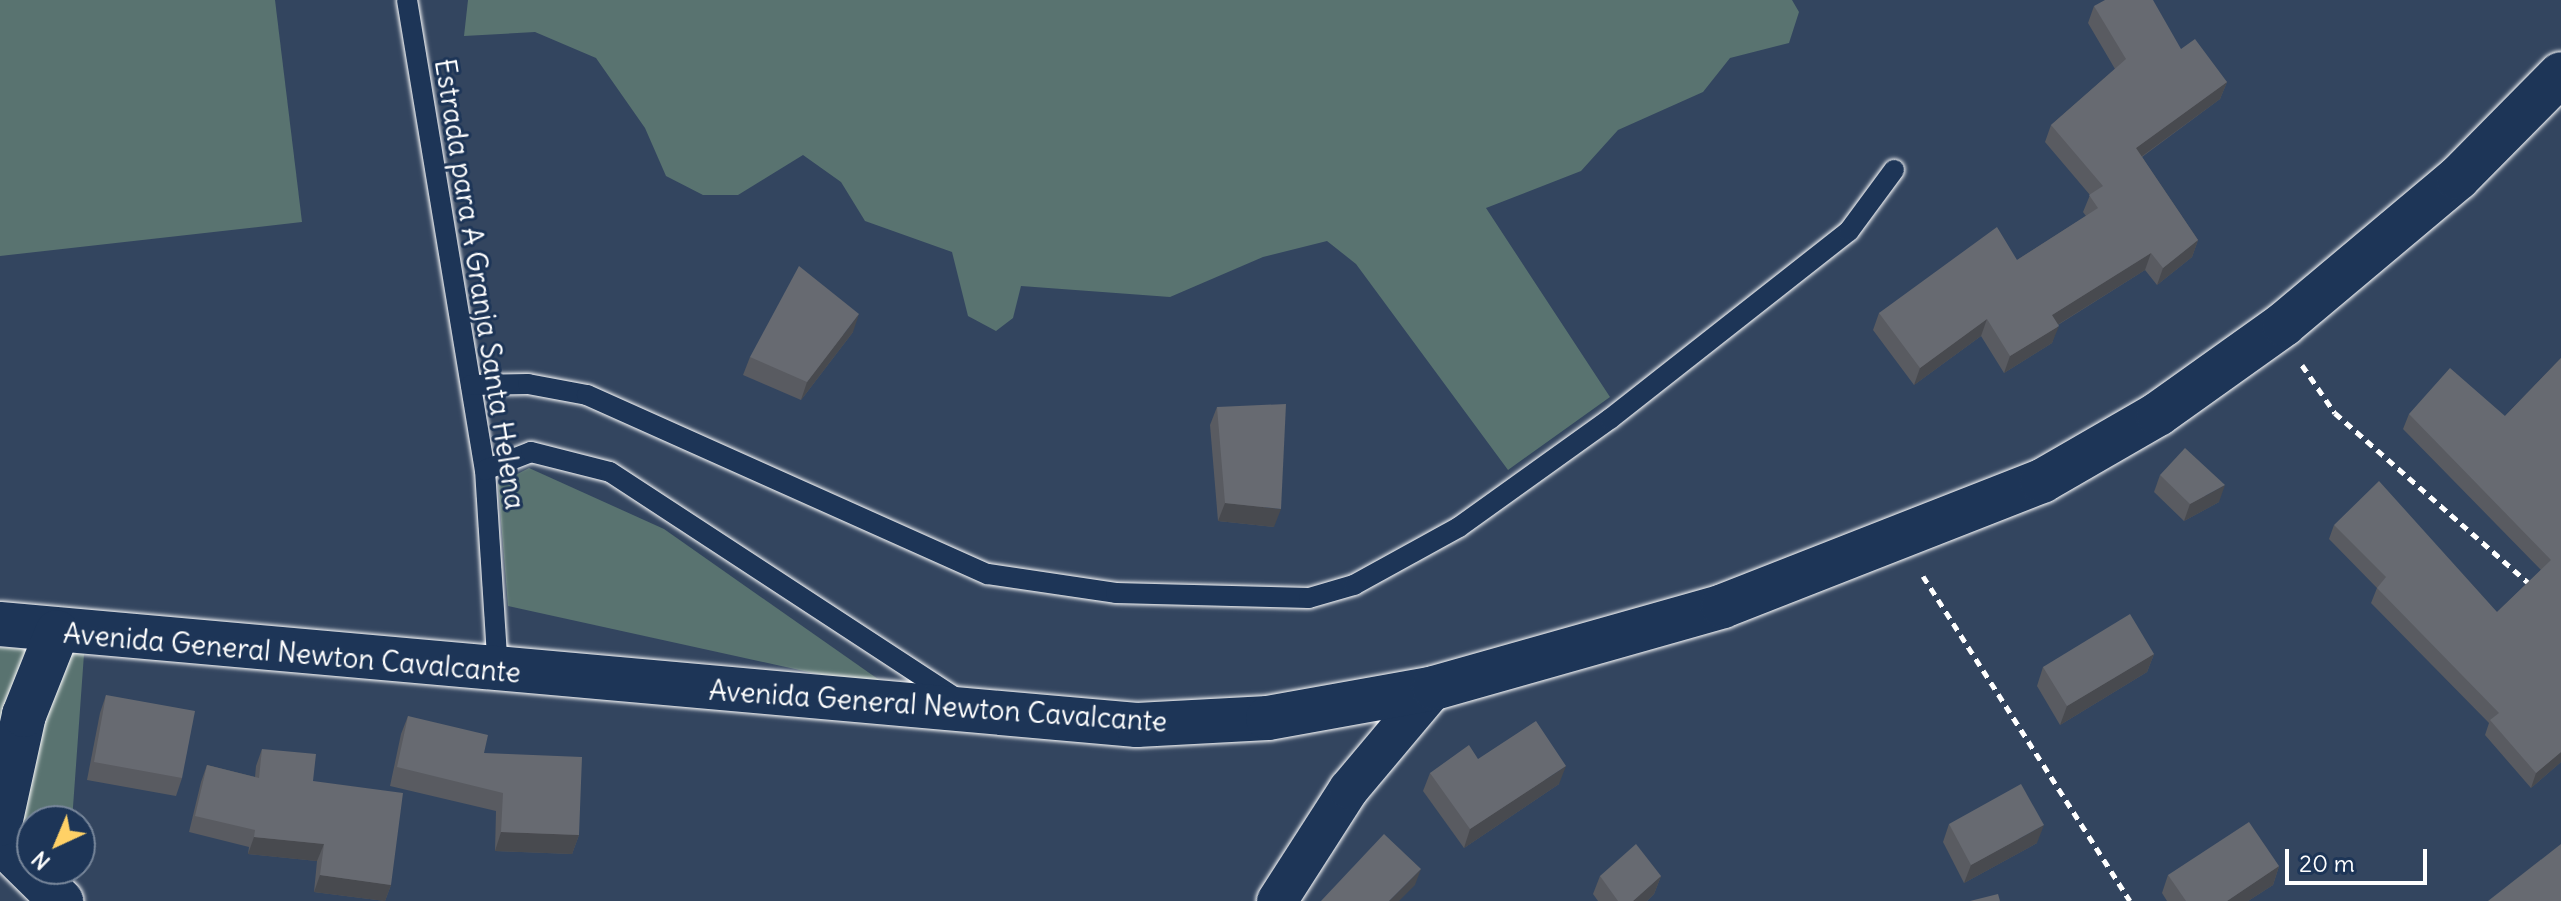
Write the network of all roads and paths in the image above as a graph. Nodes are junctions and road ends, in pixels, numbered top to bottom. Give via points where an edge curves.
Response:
1 (407, 0) edge
2 (2559, 82) edge
3 (1894, 170) dead end
4 (2284, 324) junction
5 (471, 385) junction
6 (485, 470) junction
7 (1900, 542) junction
8 (2538, 591) edge
9 (0, 624) edge
10 (57, 632) junction
11 (498, 672) junction
12 (1434, 688) junction
13 (977, 712) junction
14 (0, 824) edge
15 (0, 841) edge
16 (0, 873) edge
17 (59, 901) edge
18 (1277, 901) edge
19 (2130, 901) edge

1 - 5 lane, Estrada para A Granja Santa Helena
2 - 4 main road, Avenida General Newton Cavalcante via 2458,178
3 - 5 lane via 1849,231 1610,419 1447,535 1354,585 1309,598 1116,593 988,574 587,395 528,384
4 - 7 main road, Avenida General Newton Cavalcante via 2158,414 2042,481
4 - 8 path via 2309,381 2335,413
5 - 6 lane, Estrada para A Granja Santa Helena
6 - 11 lane, Estrada para A Granja Santa Helena
6 - 13 lane via 531,452 610,472
7 - 12 main road, Avenida General Newton Cavalcante via 1723,606
7 - 19 path
9 - 10 main road, Avenida General Newton Cavalcante
10 - 11 main road, Avenida General Newton Cavalcante
10 - 14 main road via 24,715
11 - 13 main road, Avenida General Newton Cavalcante
12 - 13 main road, Avenida General Newton Cavalcante via 1268,718 1181,723
12 - 18 street via 1349,789
15 - 17 main road
16 - 17 main road

